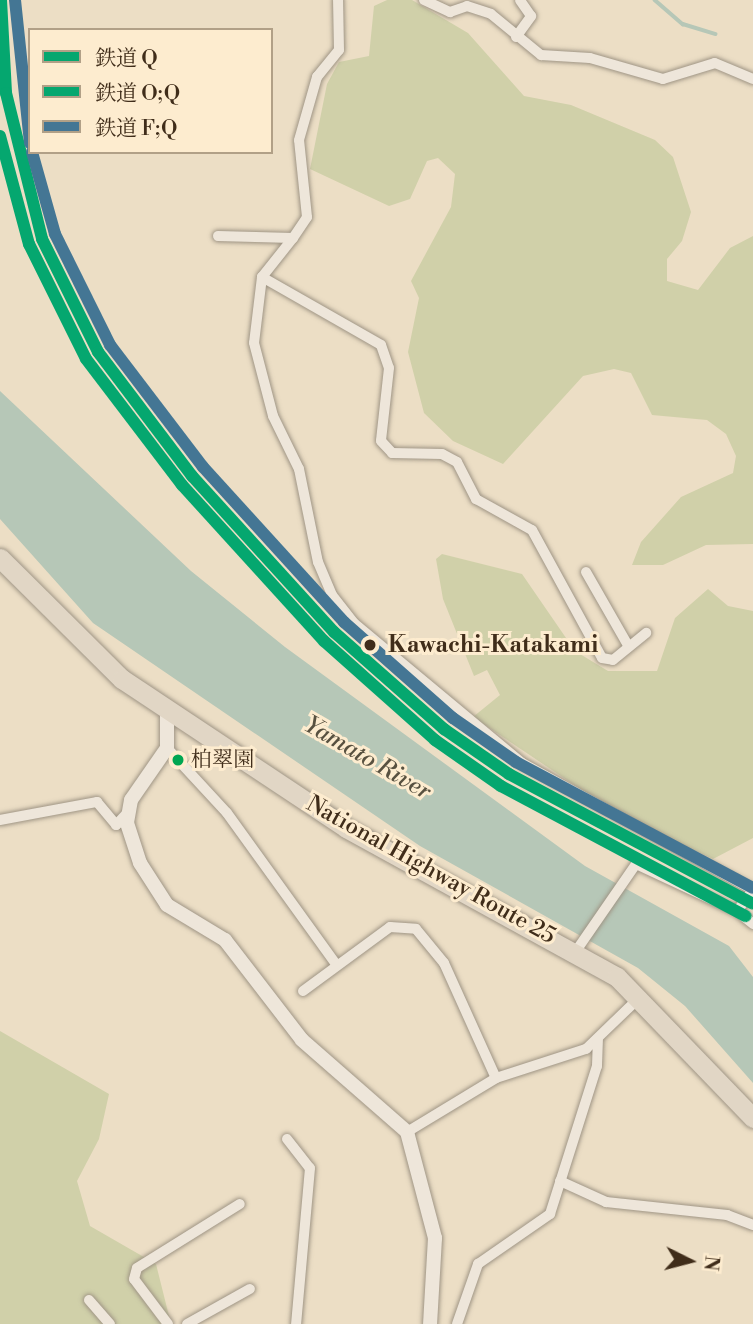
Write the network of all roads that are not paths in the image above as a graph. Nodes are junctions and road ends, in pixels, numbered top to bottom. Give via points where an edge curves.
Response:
1 (338, 0) edge
2 (424, 0) edge
3 (520, 0) edge
4 (533, 4) edge
5 (516, 37) junction
6 (753, 79) edge
7 (218, 236) dead end
8 (293, 238) junction
9 (262, 277) junction
10 (0, 558) edge
11 (586, 572) dead end
12 (646, 634) dead end
13 (629, 647) junction
14 (167, 708) junction
15 (167, 748) junction
16 (130, 811) junction
17 (0, 820) edge
18 (737, 911) junction
19 (753, 924) edge
20 (580, 944) junction
21 (336, 964) junction
22 (303, 991) dead end
23 (639, 999) junction
24 (598, 1039) junction
25 (496, 1078) junction
26 (753, 1118) edge
27 (407, 1132) junction
28 (287, 1139) dead end
29 (560, 1181) junction
30 (240, 1204) dead end
31 (753, 1225) edge
32 (250, 1289) dead end
33 (89, 1300) dead end
34 (428, 1323) edge
35 (110, 1324) edge
36 (168, 1324) edge
37 (187, 1324) edge
38 (296, 1324) edge
39 (457, 1324) edge

1 - 8 street via 339,50 317,77 299,140 307,217
2 - 5 street via 450,12 467,6 491,13
3 - 4 street
4 - 5 street
5 - 6 street via 541,55 590,58 663,79 715,63
7 - 8 street
8 - 9 street
9 - 13 street via 340,316 380,345 389,368 381,441 392,453 442,454 457,462 476,499 532,530 602,658 612,660
9 - 18 street via 253,314 259,370 299,469 318,562 332,595 354,623 522,763 753,890
10 - 14 highway, National Highway Route 25 via 92,657
11 - 13 street
12 - 13 street
14 - 15 street
14 - 20 highway, National Highway Route 25 via 346,828
15 - 16 street via 145,775
15 - 21 street via 227,813
16 - 17 street via 116,825 97,802
16 - 27 street via 140,863 167,905 225,940 302,1040
18 - 19 street
18 - 20 street via 645,866 629,870
20 - 23 highway, National Highway Route 25
21 - 22 street
21 - 25 street via 390,927 416,929 435,946
23 - 24 street
23 - 26 highway, National Highway Route 25
24 - 25 street
24 - 29 street via 597,1066
25 - 27 street
27 - 34 street via 435,1238
28 - 38 street via 310,1168
29 - 31 street via 606,1202 727,1215
29 - 39 street via 550,1214 478,1264
30 - 36 street via 137,1268 134,1279
32 - 37 street
33 - 35 street

